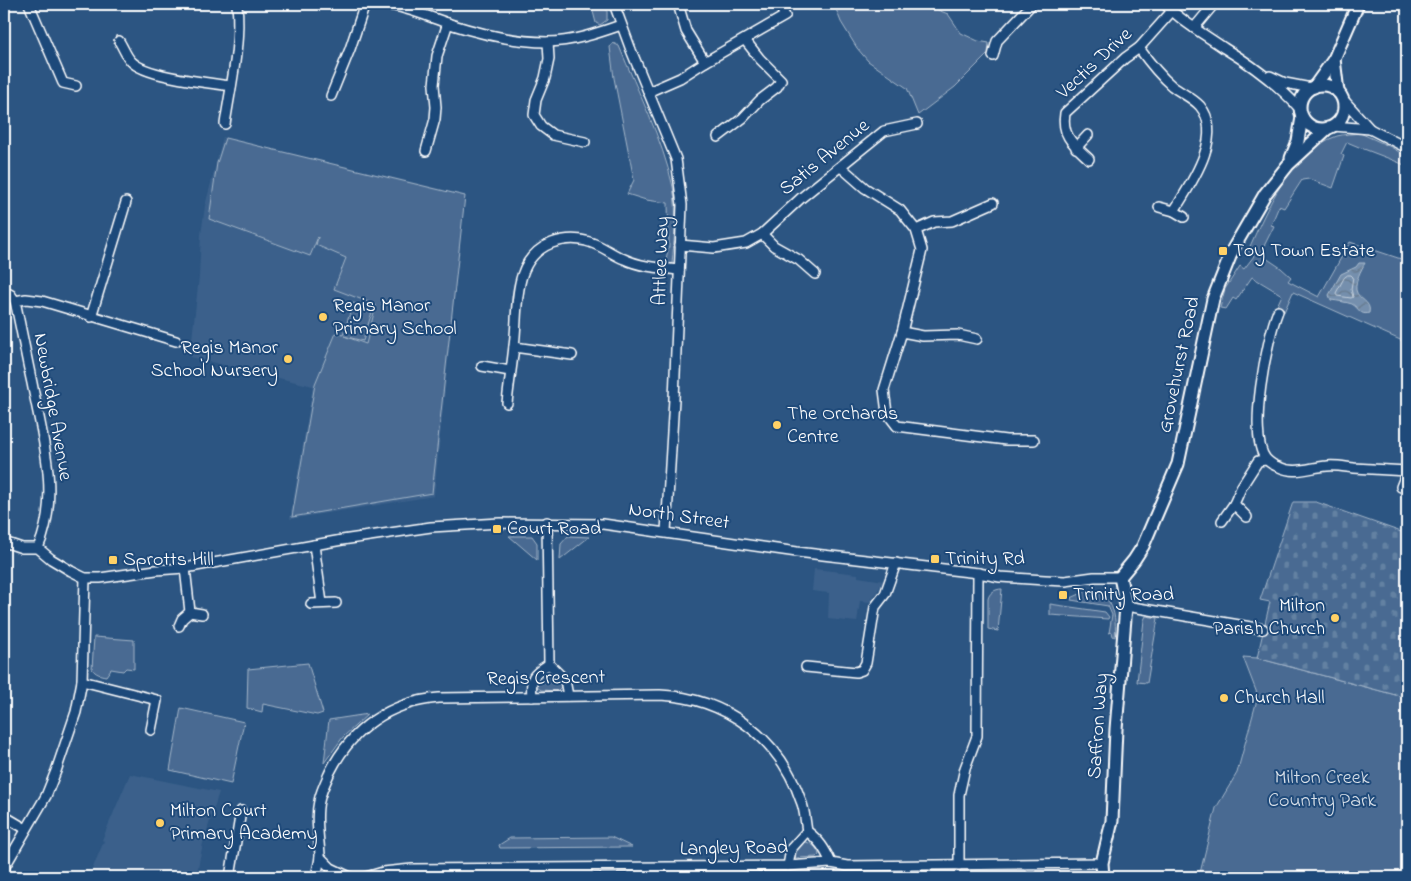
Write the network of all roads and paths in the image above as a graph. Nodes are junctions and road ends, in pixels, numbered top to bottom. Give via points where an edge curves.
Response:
1 (29, 4) edge
2 (237, 4) edge
3 (365, 4) edge
4 (376, 4) edge
5 (614, 4) edge
6 (678, 4) edge
7 (1032, 4) edge
8 (1165, 4) edge
9 (1214, 4) edge
10 (1358, 4) edge
11 (780, 6) dead end
12 (1172, 11) junction
13 (448, 24) junction
14 (621, 25) junction
15 (1194, 28) junction
16 (745, 40) junction
17 (119, 41) dead end
18 (548, 42) junction
19 (1139, 48) junction
20 (993, 56) dead end
21 (1334, 60) junction
22 (705, 62) junction
23 (1262, 74) junction
24 (76, 86) dead end
25 (231, 86) junction
26 (1312, 87) junction
27 (648, 92) junction
28 (1340, 95) junction
29 (331, 96) dead end
30 (1301, 113) junction
31 (225, 124) dead end
32 (917, 124) dead end
33 (1331, 127) junction
34 (1370, 129) junction
35 (1088, 135) dead end
36 (718, 137) dead end
37 (585, 142) dead end
38 (1076, 148) junction
39 (1407, 148) edge
40 (426, 151) dead end
41 (1089, 159) dead end
42 (1288, 165) junction
43 (841, 167) junction
44 (126, 202) dead end
45 (993, 203) dead end
46 (1159, 207) dead end
47 (1174, 212) junction
48 (1184, 218) dead end
49 (916, 230) junction
50 (762, 234) junction
51 (680, 245) junction
52 (679, 270) junction
53 (815, 274) dead end
54 (4, 291) edge
55 (15, 301) junction
56 (1278, 311) dead end
57 (91, 317) junction
58 (902, 332) junction
59 (977, 339) dead end
60 (176, 342) dead end
61 (514, 347) junction
62 (572, 355) dead end
63 (482, 366) dead end
64 (510, 371) junction
65 (507, 403) dead end
66 (1034, 440) dead end
67 (1266, 460) junction
68 (1407, 472) edge
69 (1401, 487) dead end
70 (1234, 504) junction
71 (1247, 517) dead end
72 (1222, 521) dead end
73 (547, 522) junction
74 (666, 532) junction
75 (4, 542) edge
76 (314, 545) junction
77 (38, 548) junction
78 (896, 563) junction
79 (184, 568) junction
80 (978, 573) junction
81 (1120, 577) junction
82 (85, 578) junction
83 (322, 603) junction
84 (336, 603) dead end
85 (311, 604) dead end
86 (1126, 606) junction
87 (190, 612) junction
88 (202, 614) dead end
89 (179, 626) dead end
90 (1263, 628) dead end
91 (549, 664) junction
92 (806, 667) dead end
93 (82, 681) junction
94 (568, 696) junction
95 (532, 697) junction
96 (151, 730) dead end
97 (241, 811) dead end
98 (4, 816) edge
99 (26, 829) junction
100 (807, 831) junction
101 (320, 857) junction
102 (831, 863) junction
103 (1102, 863) junction
104 (959, 864) junction
105 (788, 866) junction
106 (4, 868) edge
107 (230, 877) edge
108 (316, 877) edge
109 (350, 877) edge
110 (366, 877) edge
111 (1103, 877) edge

1 - 24 street via 63,82
2 - 25 street via 239,21
3 - 29 street
4 - 13 street via 405,9
5 - 14 street, Attlee Way
6 - 22 street via 686,31
7 - 20 street via 998,41
8 - 12 street
9 - 15 street
10 - 21 street
11 - 16 street via 785,16
12 - 15 street
12 - 19 street, Vectis Drive
13 - 18 street via 500,38
13 - 40 street via 435,63 435,119
14 - 18 street via 594,34
14 - 27 street, Attlee Way
15 - 23 street
16 - 22 street
16 - 36 street via 781,80 743,118
17 - 25 street via 133,64 141,68 173,77
18 - 37 street via 549,58 534,115 541,126 553,135
19 - 38 street, Vectis Drive via 1065,113 1068,138
19 - 47 street via 1157,72 1199,105 1209,126 1198,172
21 - 26 street
21 - 28 street
22 - 27 street via 680,78
23 - 26 street
23 - 30 street via 1290,98
25 - 31 street
26 - 28 street via 1326,85
26 - 30 street via 1302,98
27 - 51 street, Attlee Way via 676,159 682,205
28 - 33 street via 1344,109
28 - 34 street
30 - 33 street via 1312,127
30 - 42 street, Grovehurst Road via 1298,141
32 - 43 street, Satis Avenue via 884,132
33 - 34 street
33 - 42 street, Grovehurst Road
34 - 39 street
35 - 38 street
38 - 41 street, Vectis Drive
42 - 81 street, Grovehurst Road via 1265,194 1232,249 1220,277 1178,464 1143,546
43 - 49 street via 865,188 900,210
43 - 50 street, Satis Avenue
44 - 57 street
45 - 49 street via 952,221 934,222
46 - 47 street
47 - 48 street
49 - 58 street via 922,250
50 - 51 street, Satis Avenue via 746,243 728,247
50 - 53 street
51 - 52 street, Attlee Way
52 - 61 street via 635,264 586,241 559,241 546,245 525,267 518,284
52 - 74 street, Attlee Way
54 - 55 street
55 - 57 street via 42,301
55 - 77 street, Newbridge Avenue via 50,484 46,526
56 - 67 street via 1267,350 1258,416 1260,445
57 - 60 street
58 - 59 street
58 - 66 street via 884,390 887,414 897,426 1006,440
61 - 62 street
61 - 64 street
63 - 64 street
64 - 65 street
67 - 68 street via 1293,471 1328,466
67 - 70 street via 1258,461
68 - 69 street
70 - 71 street
70 - 72 street
73 - 74 street, North Street via 603,524
73 - 76 street, North Street via 441,526
73 - 91 street
74 - 78 street, North Street
75 - 77 street via 22,548
76 - 79 street, North Street
76 - 83 street
77 - 82 street
78 - 80 street, North Street
78 - 92 street via 885,594 875,607 866,664 862,670
79 - 82 street, North Street
79 - 87 street
80 - 81 street, North Street via 1000,578 1065,581
80 - 104 street via 977,736 959,795
81 - 86 street, Saffron Way
82 - 93 street
83 - 84 street
83 - 85 street
86 - 90 street
86 - 103 street, Saffron Way via 1112,821
87 - 88 street
87 - 89 street
91 - 94 street via 565,680
91 - 95 street via 533,677 530,685
93 - 96 street via 157,700
93 - 99 street via 76,712 56,771 46,796
94 - 95 street, Regis Crescent
94 - 100 street, Regis Crescent via 678,696 733,715 754,730 780,758 802,802
95 - 101 street, Regis Crescent via 420,700 397,707 368,725 343,750 318,802
97 - 107 street
98 - 99 street
99 - 106 street
100 - 102 street via 817,838
100 - 105 street via 791,849
101 - 108 street, Regis Crescent
101 - 109 street via 331,868
102 - 104 street, Langley Road via 847,866
102 - 105 street, Langley Road
103 - 104 street, Langley Road
103 - 111 street, Saffron Way
105 - 110 street, Langley Road via 412,869

